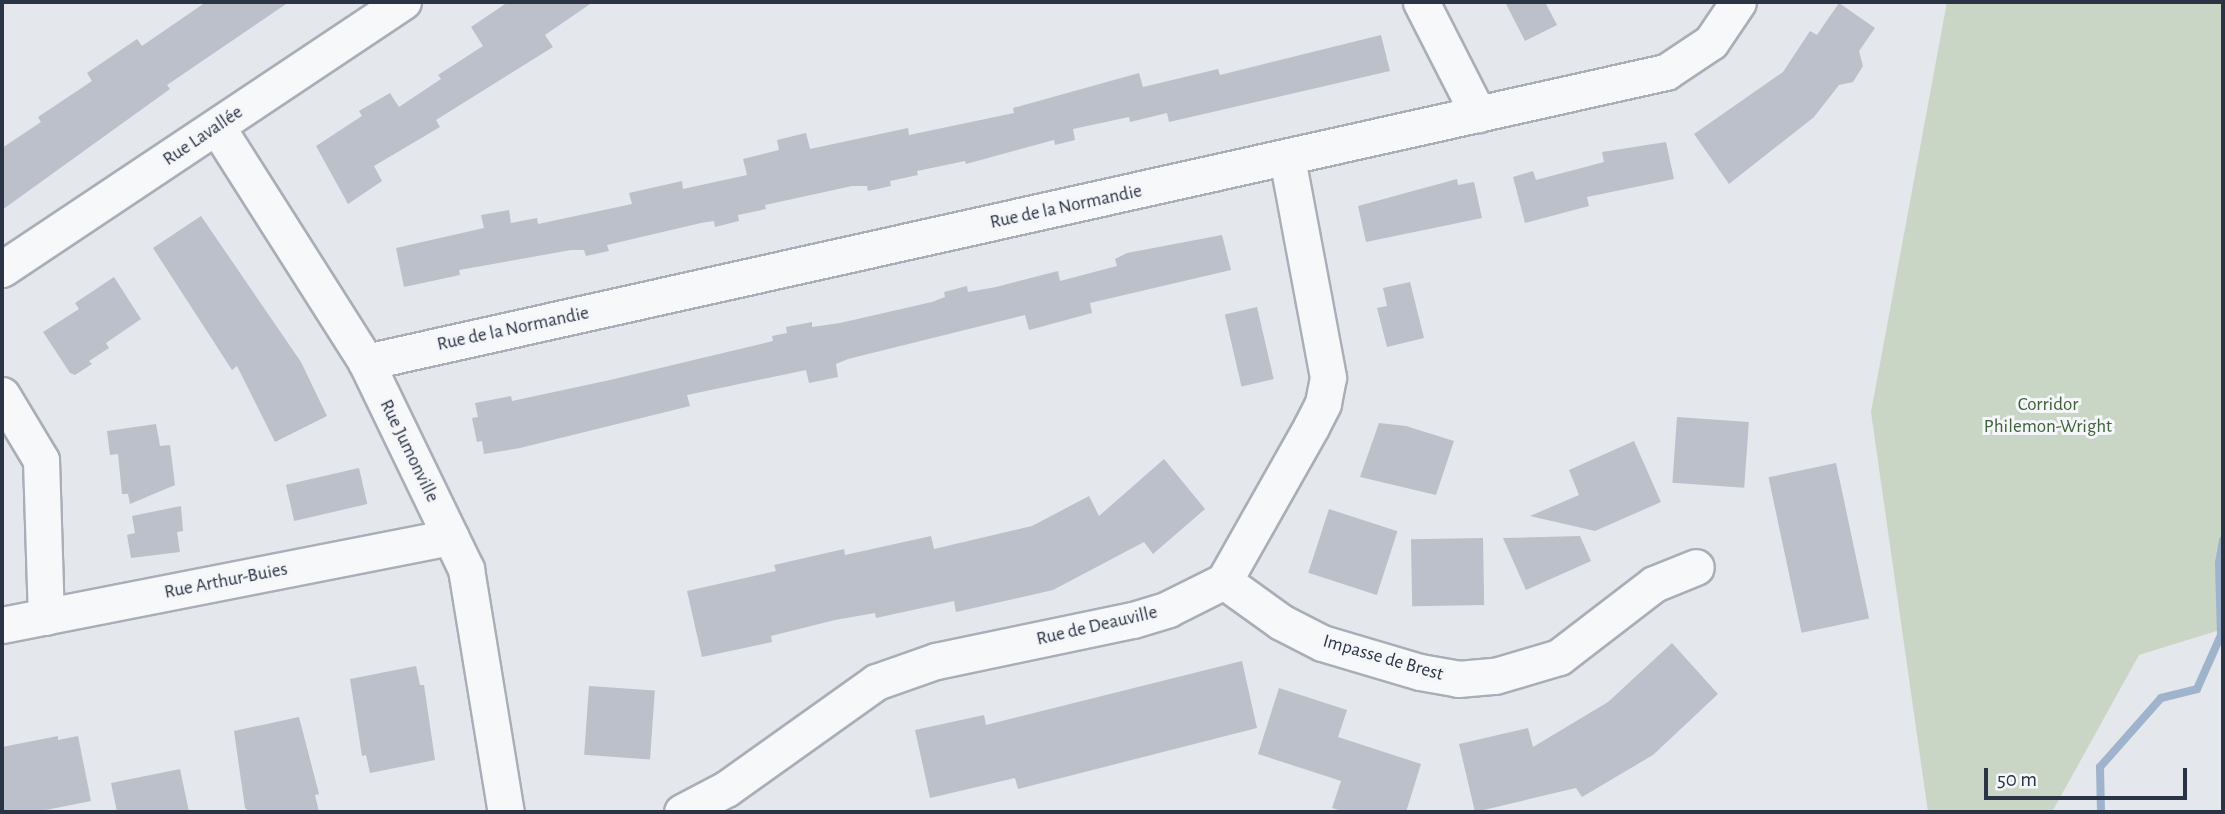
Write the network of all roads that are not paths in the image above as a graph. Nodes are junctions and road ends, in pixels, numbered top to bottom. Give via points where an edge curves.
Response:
1 (403, 2) edge
2 (1421, 2) edge
3 (1738, 2) edge
4 (1478, 114) junction
5 (217, 127) junction
6 (1287, 158) junction
7 (2, 268) edge
8 (366, 362) junction
9 (2, 395) edge
10 (450, 537) junction
11 (1696, 567) dead end
12 (1224, 581) junction
13 (46, 617) junction
14 (2, 625) edge
15 (506, 812) edge
16 (682, 812) edge

1 - 5 street, Rue Lavallée
2 - 4 street
3 - 4 street, Rue de la Normandie via 1711,42 1666,72
4 - 6 street, Rue de la Normandie
5 - 7 street, Rue Lavallée
5 - 8 street, Rue Jumonville
6 - 8 street, Rue de la Normandie
6 - 12 street via 1328,377 1311,427
8 - 10 street, Rue Jumonville
9 - 13 street via 41,460
10 - 13 street, Rue Arthur-Buies
10 - 15 street, Rue Jumonville via 466,569 473,599
11 - 12 street, Impasse de Brest via 1654,584 1559,657 1496,676 1458,679 1322,643 1281,622
12 - 16 street, Rue de Deauville via 1145,616 936,661 876,682 726,789
13 - 14 street, Rue Arthur-Buies

